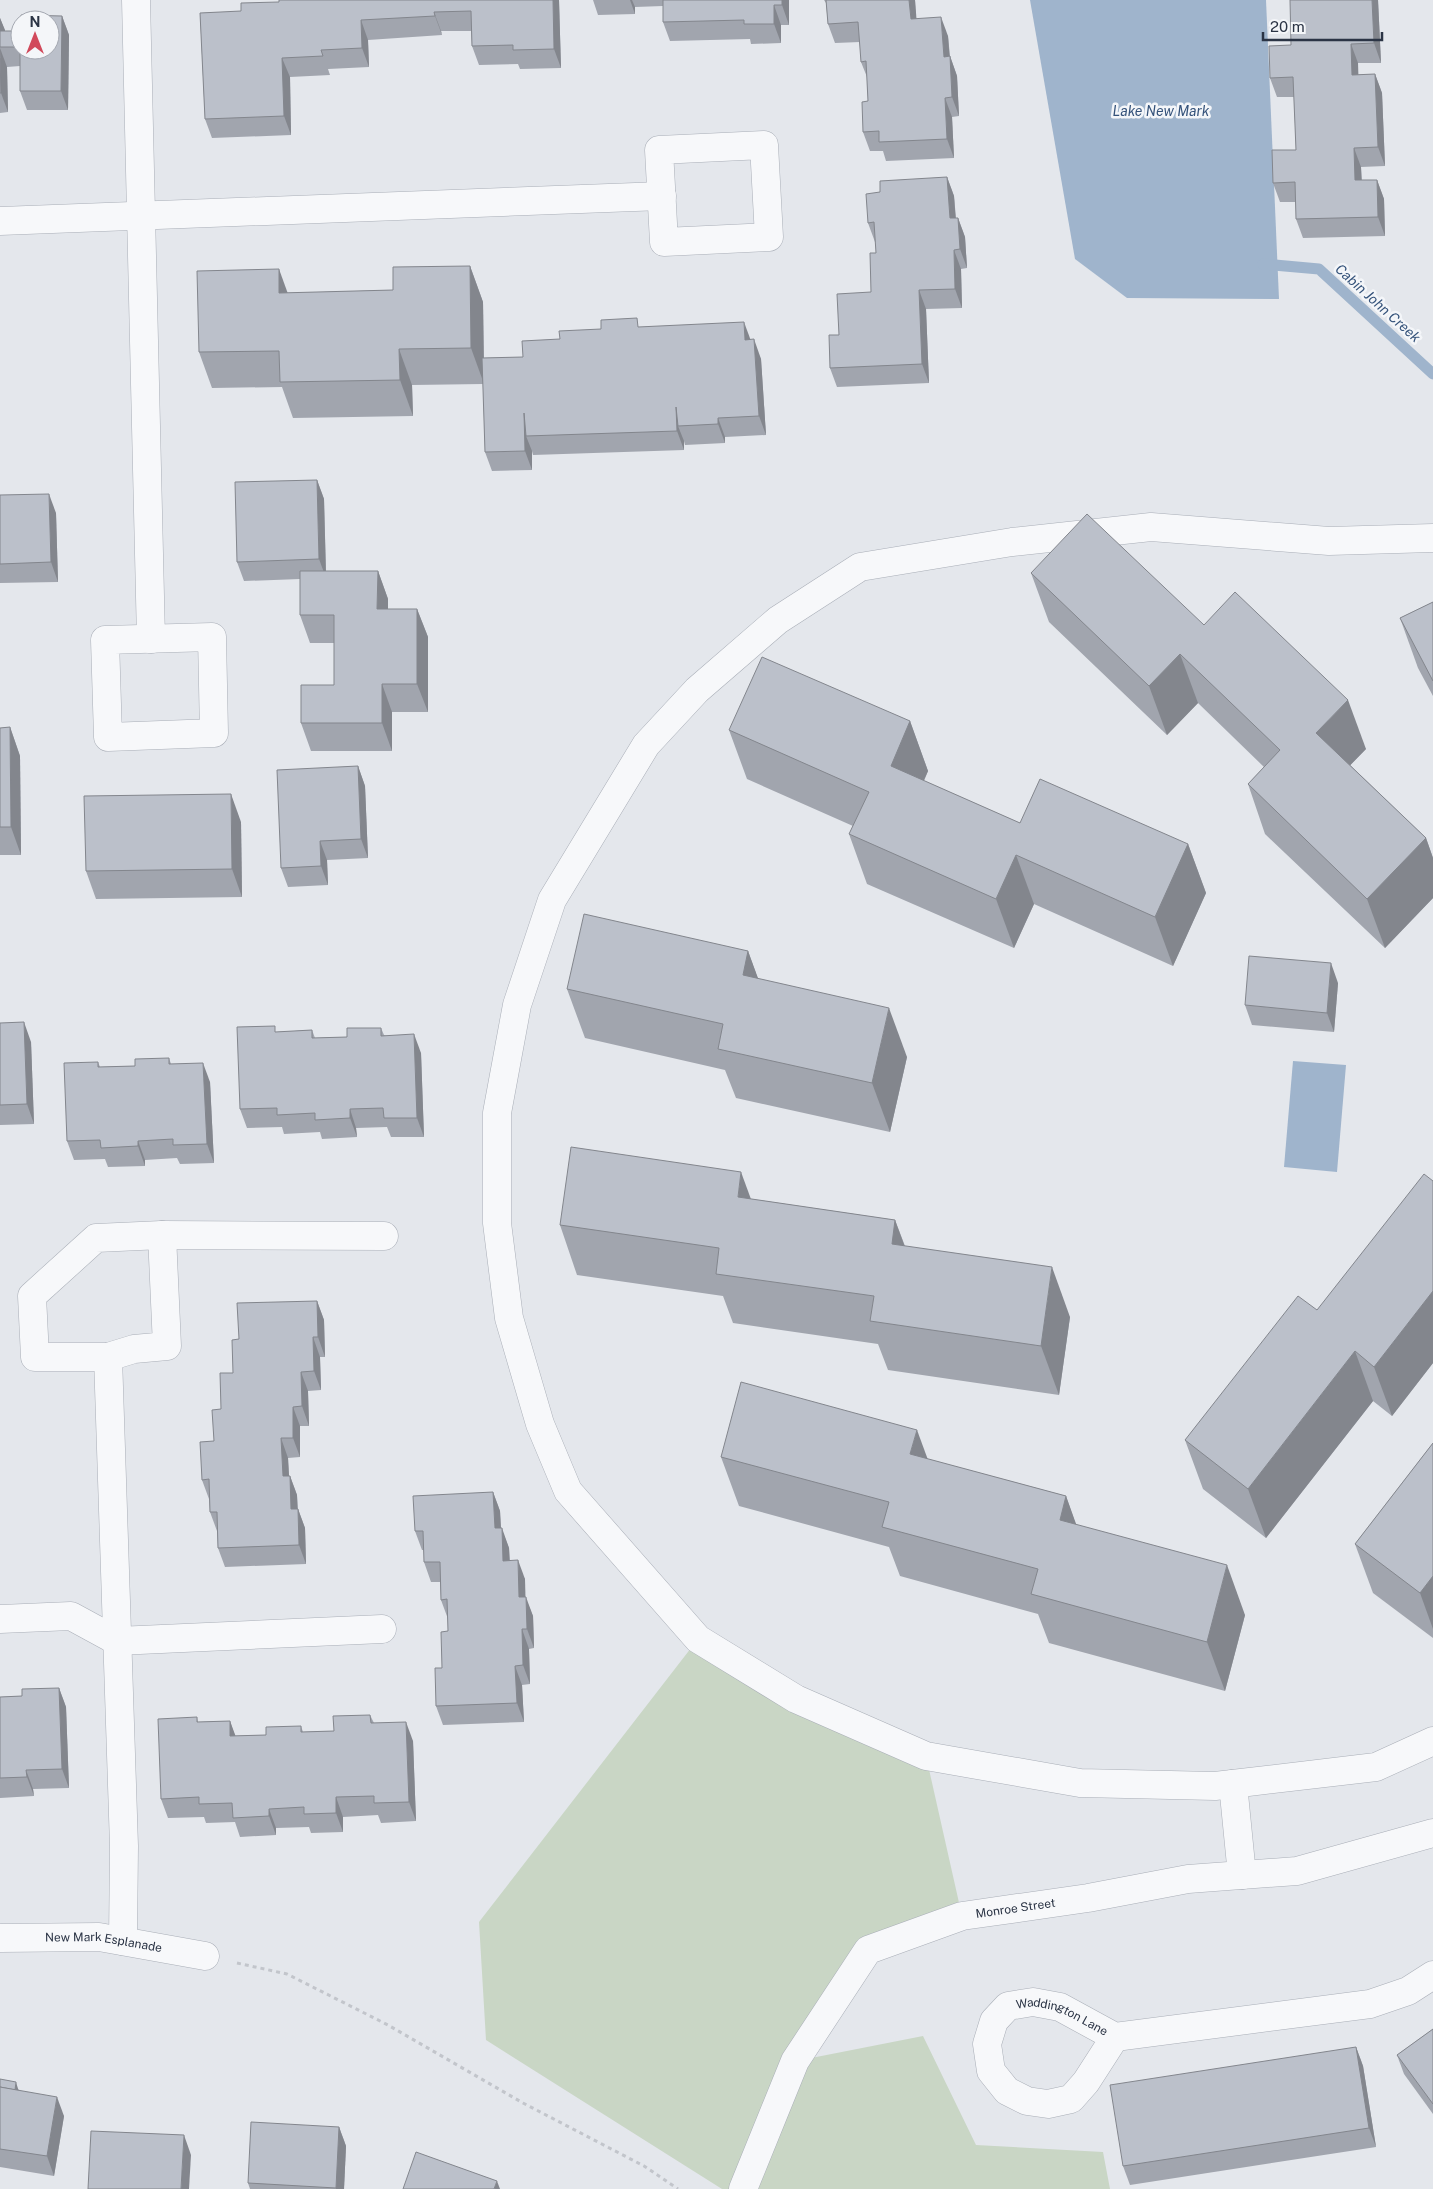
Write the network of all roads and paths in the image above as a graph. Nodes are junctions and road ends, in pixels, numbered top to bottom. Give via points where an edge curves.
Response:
1 (136, 0) edge
2 (662, 196) junction
3 (143, 216) junction
4 (0, 221) edge
5 (1433, 538) edge
6 (151, 639) junction
7 (162, 1235) junction
8 (384, 1236) dead end
9 (108, 1357) junction
10 (0, 1619) edge
11 (382, 1629) dead end
12 (117, 1641) junction
13 (1433, 1741) edge
14 (1233, 1784) junction
15 (1433, 1833) edge
16 (1242, 1875) junction
17 (0, 1938) edge
18 (123, 1941) junction
19 (205, 1956) joint
20 (1433, 1975) edge
21 (1115, 2037) junction
22 (678, 2189) edge
23 (743, 2189) edge

1 - 3 street
2 - 2 street via 664,242 769,237 764,145 659,150
2 - 3 street
3 - 4 street
3 - 6 street
5 - 14 street via 1329,541 1151,527 1012,542 860,567 778,620 697,690 646,745 552,900 517,1005 497,1112 497,1223 509,1318 540,1424 568,1491 698,1639 796,1699 926,1756 1080,1783
6 - 6 street via 105,640 108,737 214,733 212,637
7 - 8 street
7 - 9 street via 167,1346 134,1349
7 - 9 street via 96,1238 32,1296 35,1357
9 - 12 street
10 - 12 street via 71,1616
11 - 12 street
12 - 18 street via 124,1846
13 - 14 street via 1376,1767
14 - 16 street
15 - 16 street, Monroe Street via 1297,1871
16 - 23 street, Monroe Street via 1188,1879 1088,1898 962,1916 868,1950 795,2061
17 - 18 street, New Mark Esplanade via 99,1937
18 - 19 street, New Mark Esplanade
19 - 22 path via 287,1974 388,2025 523,2103 644,2166
20 - 21 street, Waddington Lane via 1408,1990 1370,2004
21 - 21 street, Waddington Lane via 1060,2007 1033,2002 1008,2006 994,2021 987,2044 991,2071 1007,2091 1027,2101 1048,2104 1071,2100

